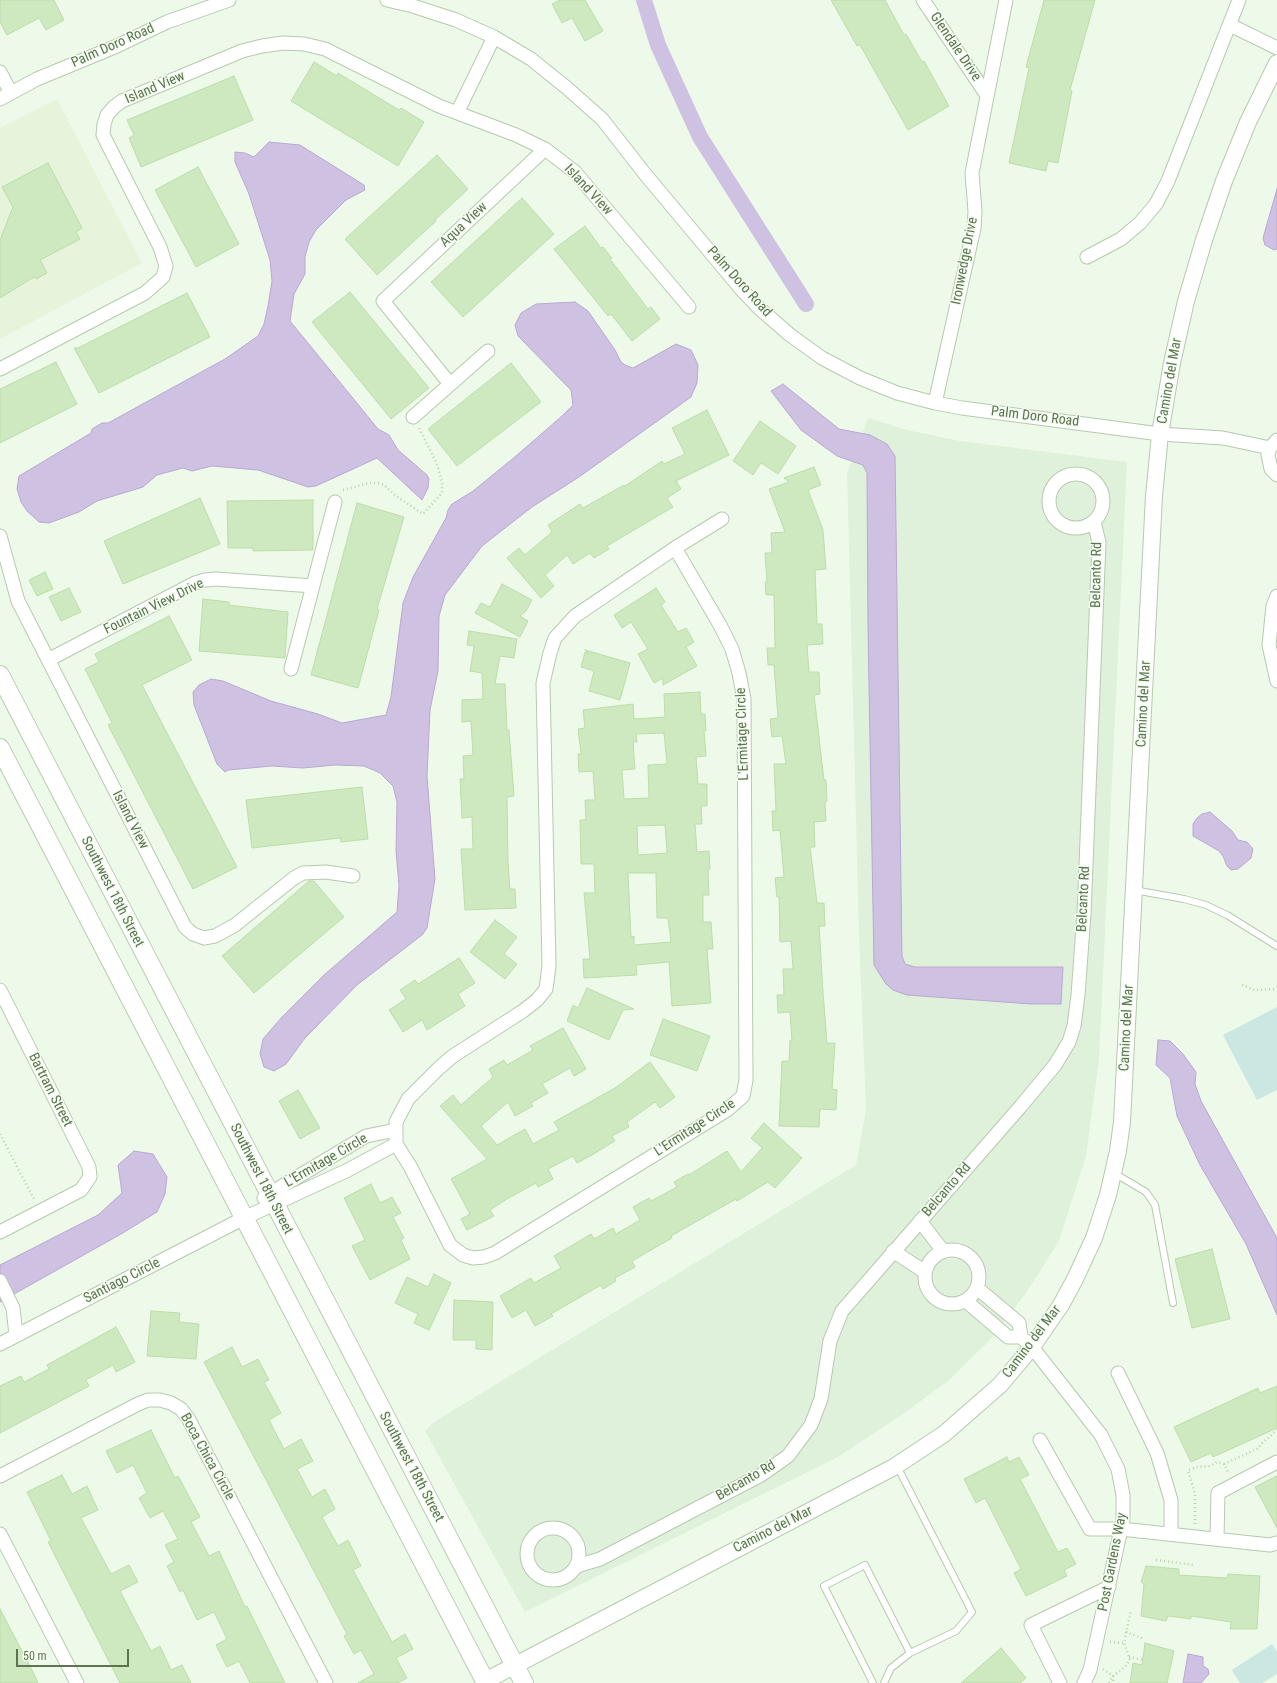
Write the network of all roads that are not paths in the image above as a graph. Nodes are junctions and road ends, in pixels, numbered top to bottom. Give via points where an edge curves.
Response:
1 (230, 0) edge
2 (387, 0) edge
3 (923, 0) edge
4 (1006, 0) edge
5 (1239, 0) edge
6 (1230, 25) junction
7 (494, 37) junction
8 (1277, 48) edge
9 (1276, 65) edge
10 (0, 72) edge
11 (986, 94) junction
12 (5, 96) edge
13 (457, 113) junction
14 (545, 149) junction
15 (1087, 257) dead end
16 (689, 307) dead end
17 (488, 351) dead end
18 (0, 369) edge
19 (450, 384) junction
20 (935, 403) junction
21 (413, 417) road end
22 (1160, 434) junction
23 (1273, 444) edge
24 (1277, 475) edge
25 (336, 502) road end
26 (722, 519) dead end
27 (1094, 522) junction
28 (0, 536) edge
29 (675, 548) junction
30 (313, 586) junction
31 (1277, 596) edge
32 (48, 660) junction
33 (291, 669) dead end
34 (0, 675) edge
35 (1277, 681) edge
36 (0, 748) edge
37 (353, 876) dead end
38 (1134, 890) junction
39 (1277, 946) edge
40 (0, 990) edge
41 (396, 1130) junction
42 (396, 1144) junction
43 (1113, 1172) junction
44 (271, 1199) junction
45 (244, 1218) junction
46 (920, 1221) junction
47 (0, 1232) edge
48 (893, 1251) junction
49 (943, 1251) junction
50 (925, 1272) junction
51 (0, 1281) edge
52 (977, 1288) junction
53 (966, 1301) junction
54 (1173, 1302) dead end
55 (5, 1338) edge
56 (1027, 1342) junction
57 (1118, 1373) dead end
58 (1040, 1440) dead end
59 (1277, 1462) edge
60 (897, 1465) junction
61 (0, 1476) edge
62 (1121, 1529) junction
63 (0, 1534) edge
64 (1171, 1534) junction
65 (1217, 1539) junction
66 (1277, 1543) edge
67 (577, 1566) junction
68 (1110, 1587) junction
69 (910, 1653) junction
70 (515, 1665) junction
71 (486, 1682) edge
72 (77, 1683) edge
73 (326, 1683) edge
74 (524, 1683) edge
75 (873, 1683) edge
76 (884, 1683) edge
77 (1060, 1683) edge
78 (1084, 1683) edge

1 - 12 street, Palm Doro Road via 167,22 37,79
2 - 7 street, Palm Doro Road via 456,20
3 - 11 street, Glendale Drive
4 - 11 street, Ironwedge Drive
5 - 6 street
6 - 8 street
6 - 15 street via 1168,181 1156,204 1140,223 1121,239
7 - 13 street
7 - 20 street, Palm Doro Road via 531,59 602,119 741,289 790,335 822,358 860,378 897,393
9 - 22 street, Camino del Mar via 1248,122 1204,240 1186,301
10 - 12 street
11 - 20 street, Ironwedge Drive via 972,173 974,228
13 - 14 street, Island View
13 - 18 street, Island View via 325,49 283,43 242,51 122,101 107,115 104,135 160,247 166,266 163,277 145,293
14 - 16 street, Island View via 575,172
14 - 19 street, Aqua View via 383,301
17 - 19 street
19 - 21 street
20 - 22 street, Palm Doro Road
22 - 23 street, Palm Doro Road
22 - 38 street, Camino del Mar via 1154,496
23 - 24 street via 1268,462
25 - 30 street
26 - 29 street
27 - 27 street, Belcanto Rd via 1103,506 1102,492 1095,481 1088,476 1071,474 1056,482 1049,497 1049,507 1059,523 1077,529
27 - 46 street, Belcanto Rd via 1100,542 1084,914 1074,1026 1069,1042 1055,1065
28 - 32 street, Island View via 18,601
29 - 41 street via 575,616 555,638 550,653 543,683 549,966 546,989 523,1011 453,1056 439,1068 408,1099 396,1122
29 - 42 street, L'Ermitage Circle via 732,649 744,699 746,1080 743,1096 721,1114 495,1253 484,1257 473,1258 463,1255 450,1245
30 - 32 street, Fountain View Drive via 205,580
30 - 33 street
31 - 35 street via 1273,606 1269,645
32 - 37 street, Island View via 184,927 193,934 204,938 225,931 303,873 326,872
34 - 44 main road, Southwest 18th Street
36 - 45 main road
38 - 39 lane via 1206,905
38 - 43 street, Camino del Mar via 1123,1107
40 - 47 street, Bartram Street via 89,1167 90,1177 81,1190
41 - 42 street
41 - 44 street, L'Ermitage Circle via 366,1136
42 - 44 street, L'Ermitage Circle via 348,1170
43 - 54 lane via 1146,1192 1155,1205
43 - 56 street, Camino del Mar via 1094,1238 1075,1279 1061,1305
44 - 45 street, L'Ermitage Circle
44 - 70 main road, Southwest 18th Street
45 - 55 street, Santiago Circle
45 - 71 main road
46 - 48 street, Belcanto Rd
46 - 49 street, Belcanto Rd
48 - 50 street
48 - 67 street, Belcanto Rd via 842,1311 830,1341 821,1399 811,1425 788,1456 754,1479 600,1558
49 - 50 street via 934,1256
49 - 52 street via 951,1249 969,1255 979,1271 980,1280
50 - 53 street via 928,1290 933,1297 948,1304
51 - 55 street via 13,1308
52 - 53 street
52 - 56 street via 1019,1323
53 - 56 street via 1008,1337
56 - 60 street, Camino del Mar via 1000,1384 979,1405 944,1434
56 - 62 street, Post Gardens Way via 1101,1435 1114,1457 1123,1494
57 - 64 street via 1157,1453 1171,1500
58 - 62 street via 1090,1529
59 - 65 street via 1218,1493
60 - 69 lane via 972,1612 956,1631
60 - 70 street, Camino del Mar
61 - 73 street, Boca Chica Circle via 148,1400 160,1400 181,1409
62 - 64 street
62 - 68 street, Post Gardens Way
63 - 72 street
64 - 65 street
65 - 66 street via 1270,1545
67 - 67 street, Belcanto Rd via 578,1548 569,1534 562,1530 554,1528 538,1532 528,1545 527,1562 538,1576 546,1580 564,1578
68 - 77 street via 1031,1625
68 - 78 street, Post Gardens Way via 1090,1670
69 - 75 lane via 865,1565 824,1586
69 - 76 lane via 891,1668
70 - 71 street, Camino del Mar
70 - 74 main road, Southwest 18th Street

